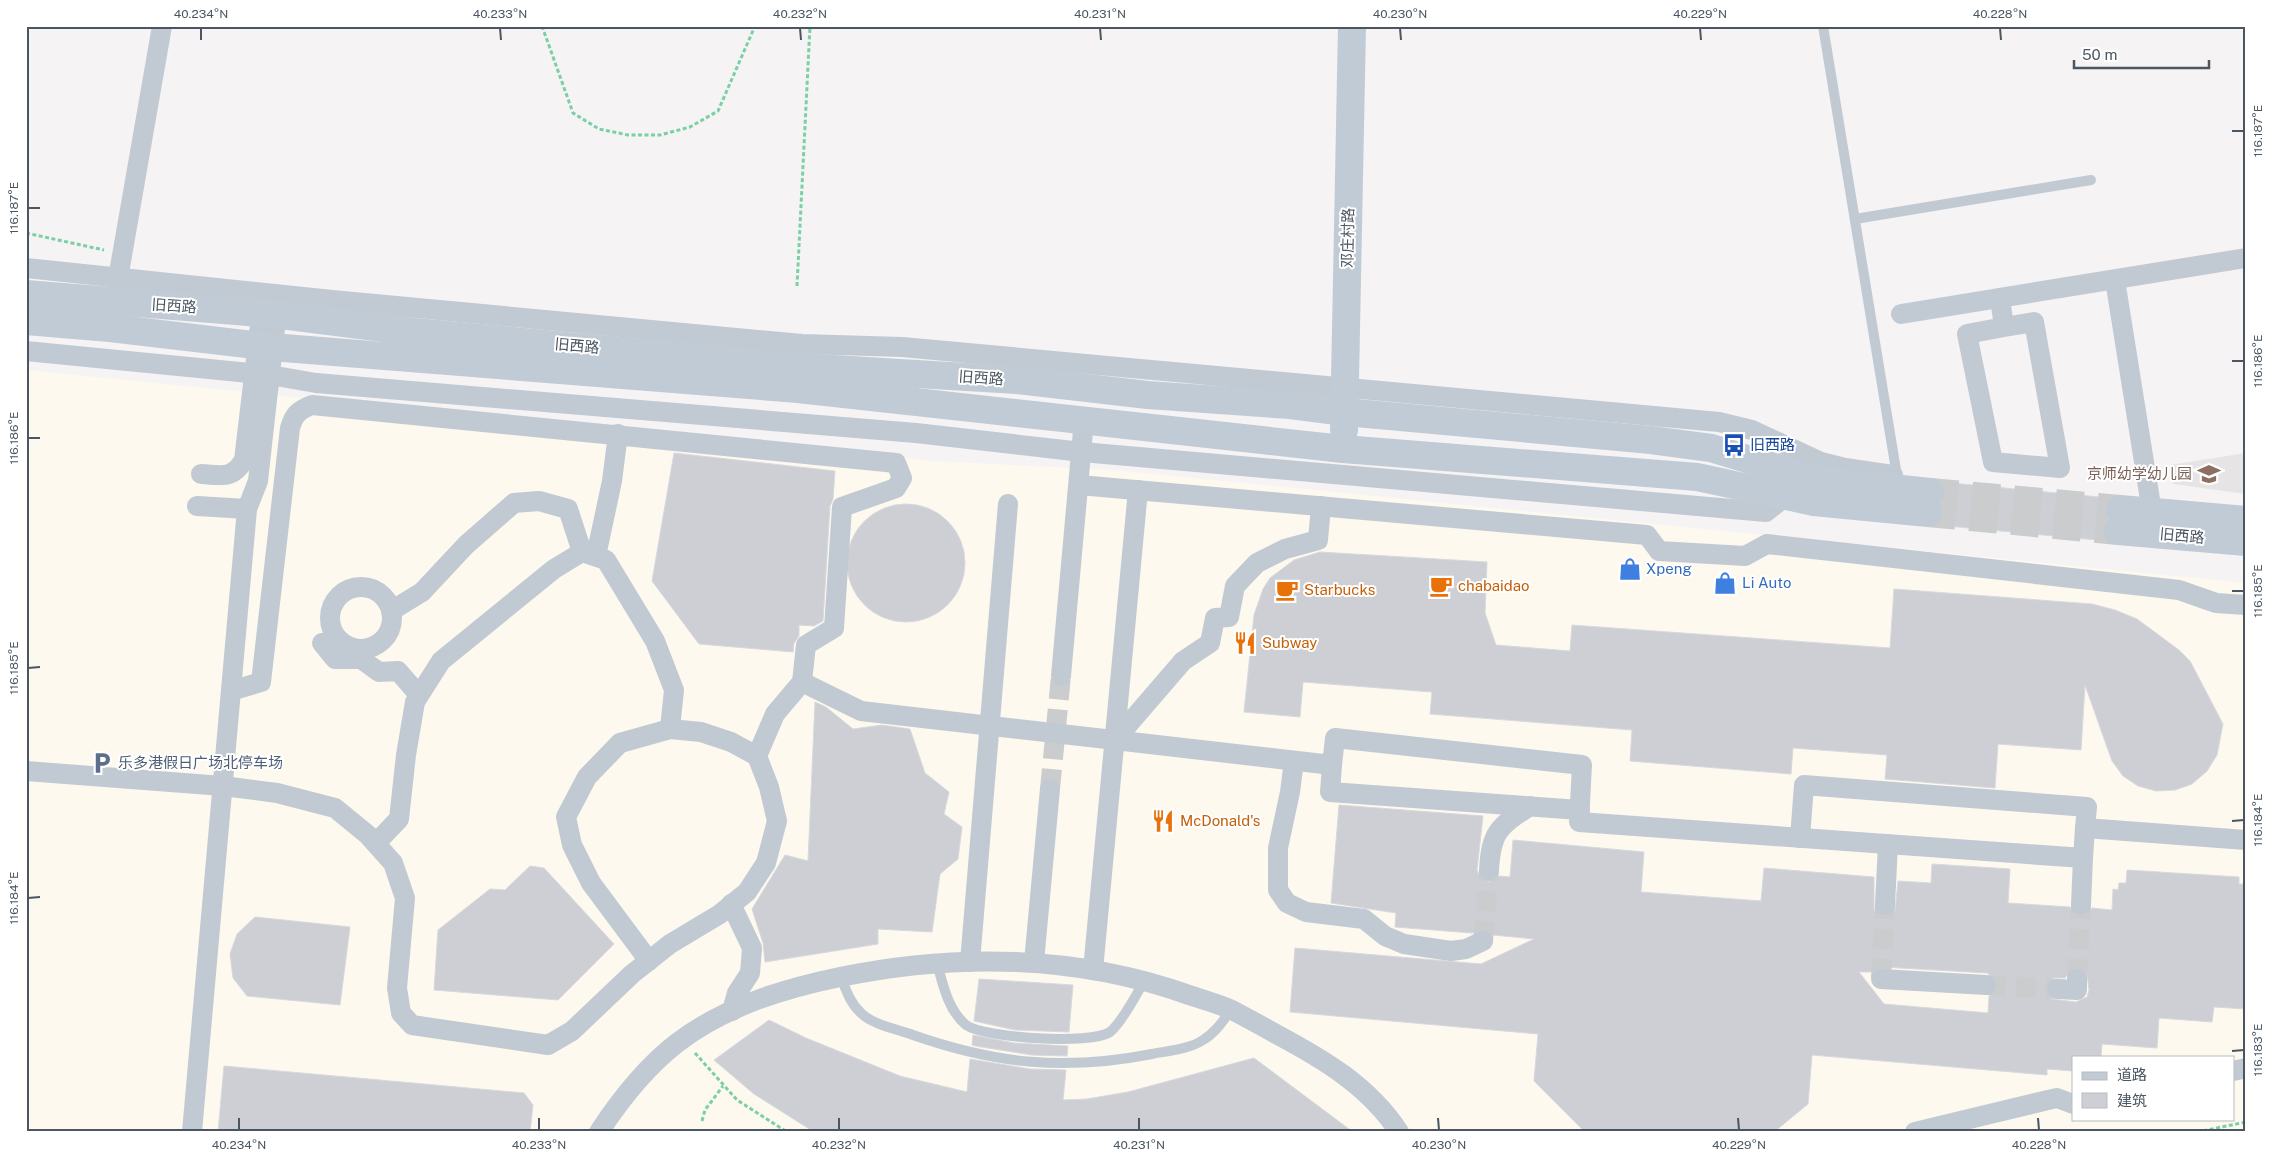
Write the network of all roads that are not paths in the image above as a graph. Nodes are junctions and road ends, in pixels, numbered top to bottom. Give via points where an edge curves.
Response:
1 (162, 26) edge
2 (1352, 26) edge
3 (1823, 26) edge
4 (2092, 180) dead end
5 (1855, 220) junction
6 (2246, 258) edge
7 (26, 268) edge
8 (2115, 280) junction
9 (116, 292) junction
10 (26, 294) edge
11 (2000, 298) junction
12 (271, 304) junction
13 (1900, 314) dead end
14 (26, 321) edge
15 (2004, 327) junction
16 (266, 346) junction
17 (26, 351) edge
18 (263, 374) junction
19 (1345, 399) junction
20 (1084, 420) junction
21 (618, 434) junction
22 (1343, 449) junction
23 (1082, 452) junction
24 (201, 474) dead end
25 (1897, 482) junction
26 (1079, 485) junction
27 (1138, 490) junction
28 (1786, 496) junction
29 (1008, 504) dead end
30 (197, 506) dead end
31 (1321, 506) junction
32 (247, 508) junction
33 (2152, 512) junction
34 (2246, 520) edge
35 (2246, 542) edge
36 (589, 554) junction
37 (2246, 605) edge
38 (391, 611) junction
39 (322, 643) dead end
40 (350, 652) junction
41 (1061, 676) tunnel mouth
42 (802, 682) junction
43 (231, 691) junction
44 (419, 695) junction
45 (990, 726) junction
46 (670, 729) junction
47 (1114, 741) junction
48 (757, 756) junction
49 (1294, 761) junction
50 (1332, 765) junction
51 (26, 770) edge
52 (223, 786) junction
53 (1050, 790) tunnel mouth
54 (1530, 806) junction
55 (1580, 810) junction
56 (2085, 828) junction
57 (1800, 838) junction
58 (2246, 840) edge
59 (376, 843) junction
60 (1888, 844) junction
61 (2083, 858) junction
62 (1489, 870) tunnel mouth
63 (732, 904) junction
64 (1885, 905) tunnel mouth
65 (2081, 906) tunnel mouth
66 (1483, 941) dead end
67 (649, 960) junction
68 (970, 962) junction
69 (1034, 962) junction
70 (937, 963) junction
71 (1093, 970) junction
72 (841, 976) junction
73 (1881, 979) dead end
74 (2077, 979) dead end
75 (1144, 981) junction
76 (1986, 985) tunnel mouth
77 (2058, 988) tunnel mouth
78 (1231, 1010) junction
79 (732, 1011) junction
80 (2072, 1104) edge
81 (192, 1132) edge
82 (599, 1132) edge
83 (1399, 1132) edge
84 (1915, 1132) edge

1 - 9 street
2 - 19 main road, 邓庄村路
3 - 5 lane
4 - 5 lane
5 - 25 lane
6 - 8 street
7 - 9 street
8 - 11 street
8 - 33 street
9 - 10 main road, 旧西路
9 - 12 main road, 旧西路
9 - 14 main road, 旧西路
9 - 16 main road, 旧西路
11 - 13 street
11 - 15 street
12 - 16 street
12 - 19 main road, 旧西路 via 415,332 800,367 1017,380 1290,405
15 - 15 street via 1967,334 1993,462 2060,468 2034,322
16 - 18 street
16 - 20 main road, 旧西路 via 798,389
17 - 18 street
18 - 23 street via 316,383 916,433
18 - 24 street via 244,460 238,471 228,475
18 - 32 street via 258,481
19 - 22 main road, 邓庄村路
19 - 25 main road, 旧西路 via 1692,445 1817,480
20 - 22 main road, 旧西路
20 - 23 street
21 - 36 street via 612,481
21 - 42 street via 896,463 902,478 896,488 842,507 834,628 806,645
21 - 43 street via 365,409 312,405 299,409 290,428 262,682
22 - 28 main road, 旧西路 via 1698,477
23 - 26 street
23 - 28 street via 1766,512
25 - 28 main road, 旧西路 via 1929,503 1814,502
26 - 27 street
26 - 41 street
27 - 31 street
27 - 47 street
29 - 45 street
30 - 32 street
31 - 37 street via 1647,535 1659,551 1745,556 1767,544 1787,546 2179,590 2216,602
31 - 47 street via 1318,540 1285,549 1256,563 1235,586 1229,617 1215,618 1210,643 1183,661
32 - 43 street
33 - 34 main road, 旧西路
33 - 35 main road, 旧西路 via 2119,520
36 - 38 street via 568,509 539,501 514,503 466,544 422,592
36 - 44 street via 554,569 441,661
36 - 46 street via 606,560 655,641 674,690
38 - 40 street via 388,634 381,642
38 - 40 street via 384,596 367,587 348,590 340,596 331,613 331,623
39 - 40 street via 335,659
40 - 44 street via 379,672 398,671
42 - 45 street via 861,712
42 - 48 street via 775,714
43 - 52 street
44 - 59 street via 406,755 399,819
45 - 47 street
45 - 68 street
46 - 48 street via 702,732
46 - 67 street via 620,743 587,777 566,817 572,846 591,883
47 - 49 street
47 - 71 street
48 - 63 street via 777,821 766,863 747,892
49 - 50 street
49 - 66 street via 1278,848 1278,890 1287,903 1306,912 1364,919 1385,936 1404,944 1451,951 1466,949
50 - 54 street via 1330,792
50 - 55 street via 1335,738 1582,765
51 - 52 street
52 - 59 street via 277,793 334,808
52 - 81 street
53 - 69 street
54 - 55 street
54 - 62 street via 1497,831 1490,850
55 - 57 street via 1579,822
56 - 57 street via 2087,807 1804,784
56 - 58 street
56 - 61 street
57 - 60 street
59 - 67 street via 394,862 406,898 397,988 400,1013 412,1025 548,1045 572,1031
60 - 61 street
60 - 64 street
61 - 65 street
63 - 67 street
63 - 79 street via 752,948 750,973 737,993
68 - 69 street
68 - 70 street
69 - 71 street
70 - 72 street
70 - 75 lane via 953,1011 968,1026 989,1033 1029,1037 1088,1039 1109,1032
71 - 75 street
72 - 78 lane via 851,1003 862,1015 881,1024 968,1053 1028,1062 1096,1062 1169,1050 1202,1041 1219,1028
72 - 79 street via 752,1001
73 - 76 street
74 - 77 street via 2076,990
75 - 78 street
78 - 83 street via 1327,1063 1363,1088
79 - 82 street via 676,1044 637,1081
80 - 84 street via 2057,1098

